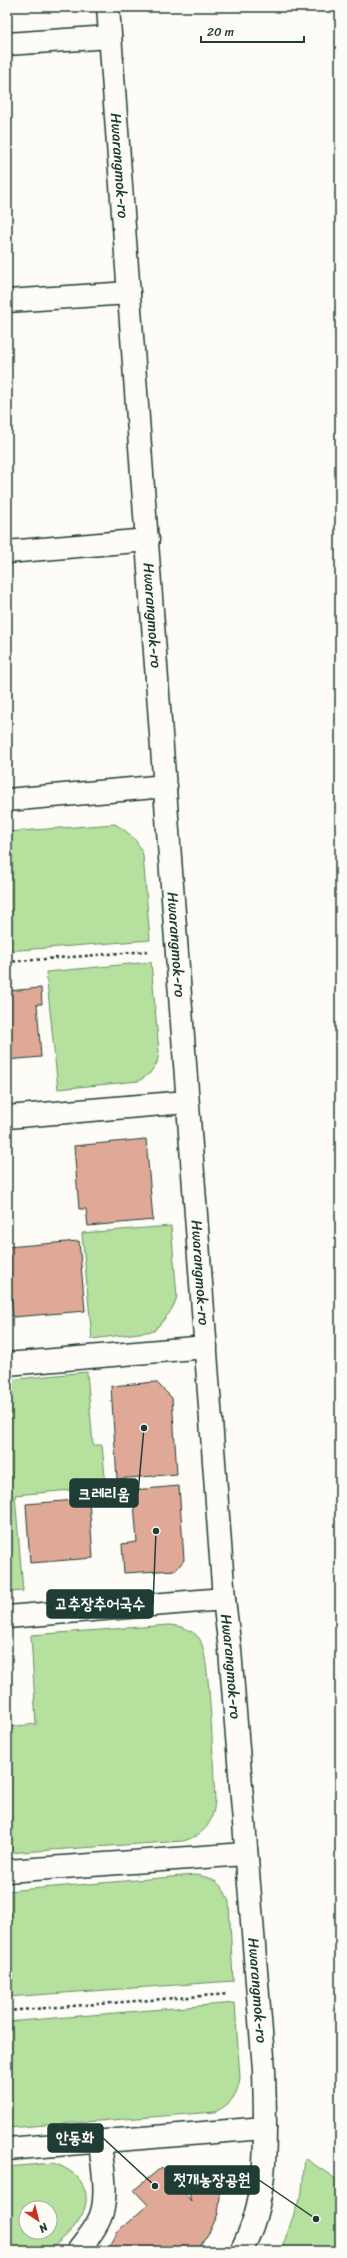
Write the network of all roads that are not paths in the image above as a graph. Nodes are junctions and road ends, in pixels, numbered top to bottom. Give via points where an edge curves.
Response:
1 (108, 7) edge
2 (110, 37) junction
3 (7, 44) edge
4 (129, 293) junction
5 (7, 301) edge
6 (148, 540) junction
7 (7, 552) edge
8 (166, 786) junction
9 (7, 800) edge
10 (187, 1102) junction
11 (7, 1118) edge
12 (206, 1347) junction
13 (7, 1364) edge
14 (224, 1599) junction
15 (7, 1616) edge
16 (245, 1854) junction
17 (7, 1871) edge
18 (265, 2128) junction
19 (100, 2143) junction
20 (7, 2149) edge
21 (78, 2251) edge
22 (242, 2251) edge

1 - 2 street, Hwarangmok-ro
2 - 3 street
2 - 4 street, Hwarangmok-ro
4 - 5 street
4 - 6 street, Hwarangmok-ro
6 - 7 street, Hwarangmok-ro
6 - 8 street, Hwarangmok-ro
8 - 9 street
8 - 10 street, Hwarangmok-ro
10 - 11 street
10 - 12 street, Hwarangmok-ro
12 - 13 street, Hwarangmok-ro
12 - 14 street, Hwarangmok-ro
14 - 15 street, Hwarangmok-ro
14 - 16 street, Hwarangmok-ro
16 - 17 street
16 - 18 street, Hwarangmok-ro via 264,2069
18 - 19 street
18 - 22 street, Hwarangmok-ro via 263,2190
19 - 20 street
19 - 21 street via 104,2186 103,2209 93,2231

